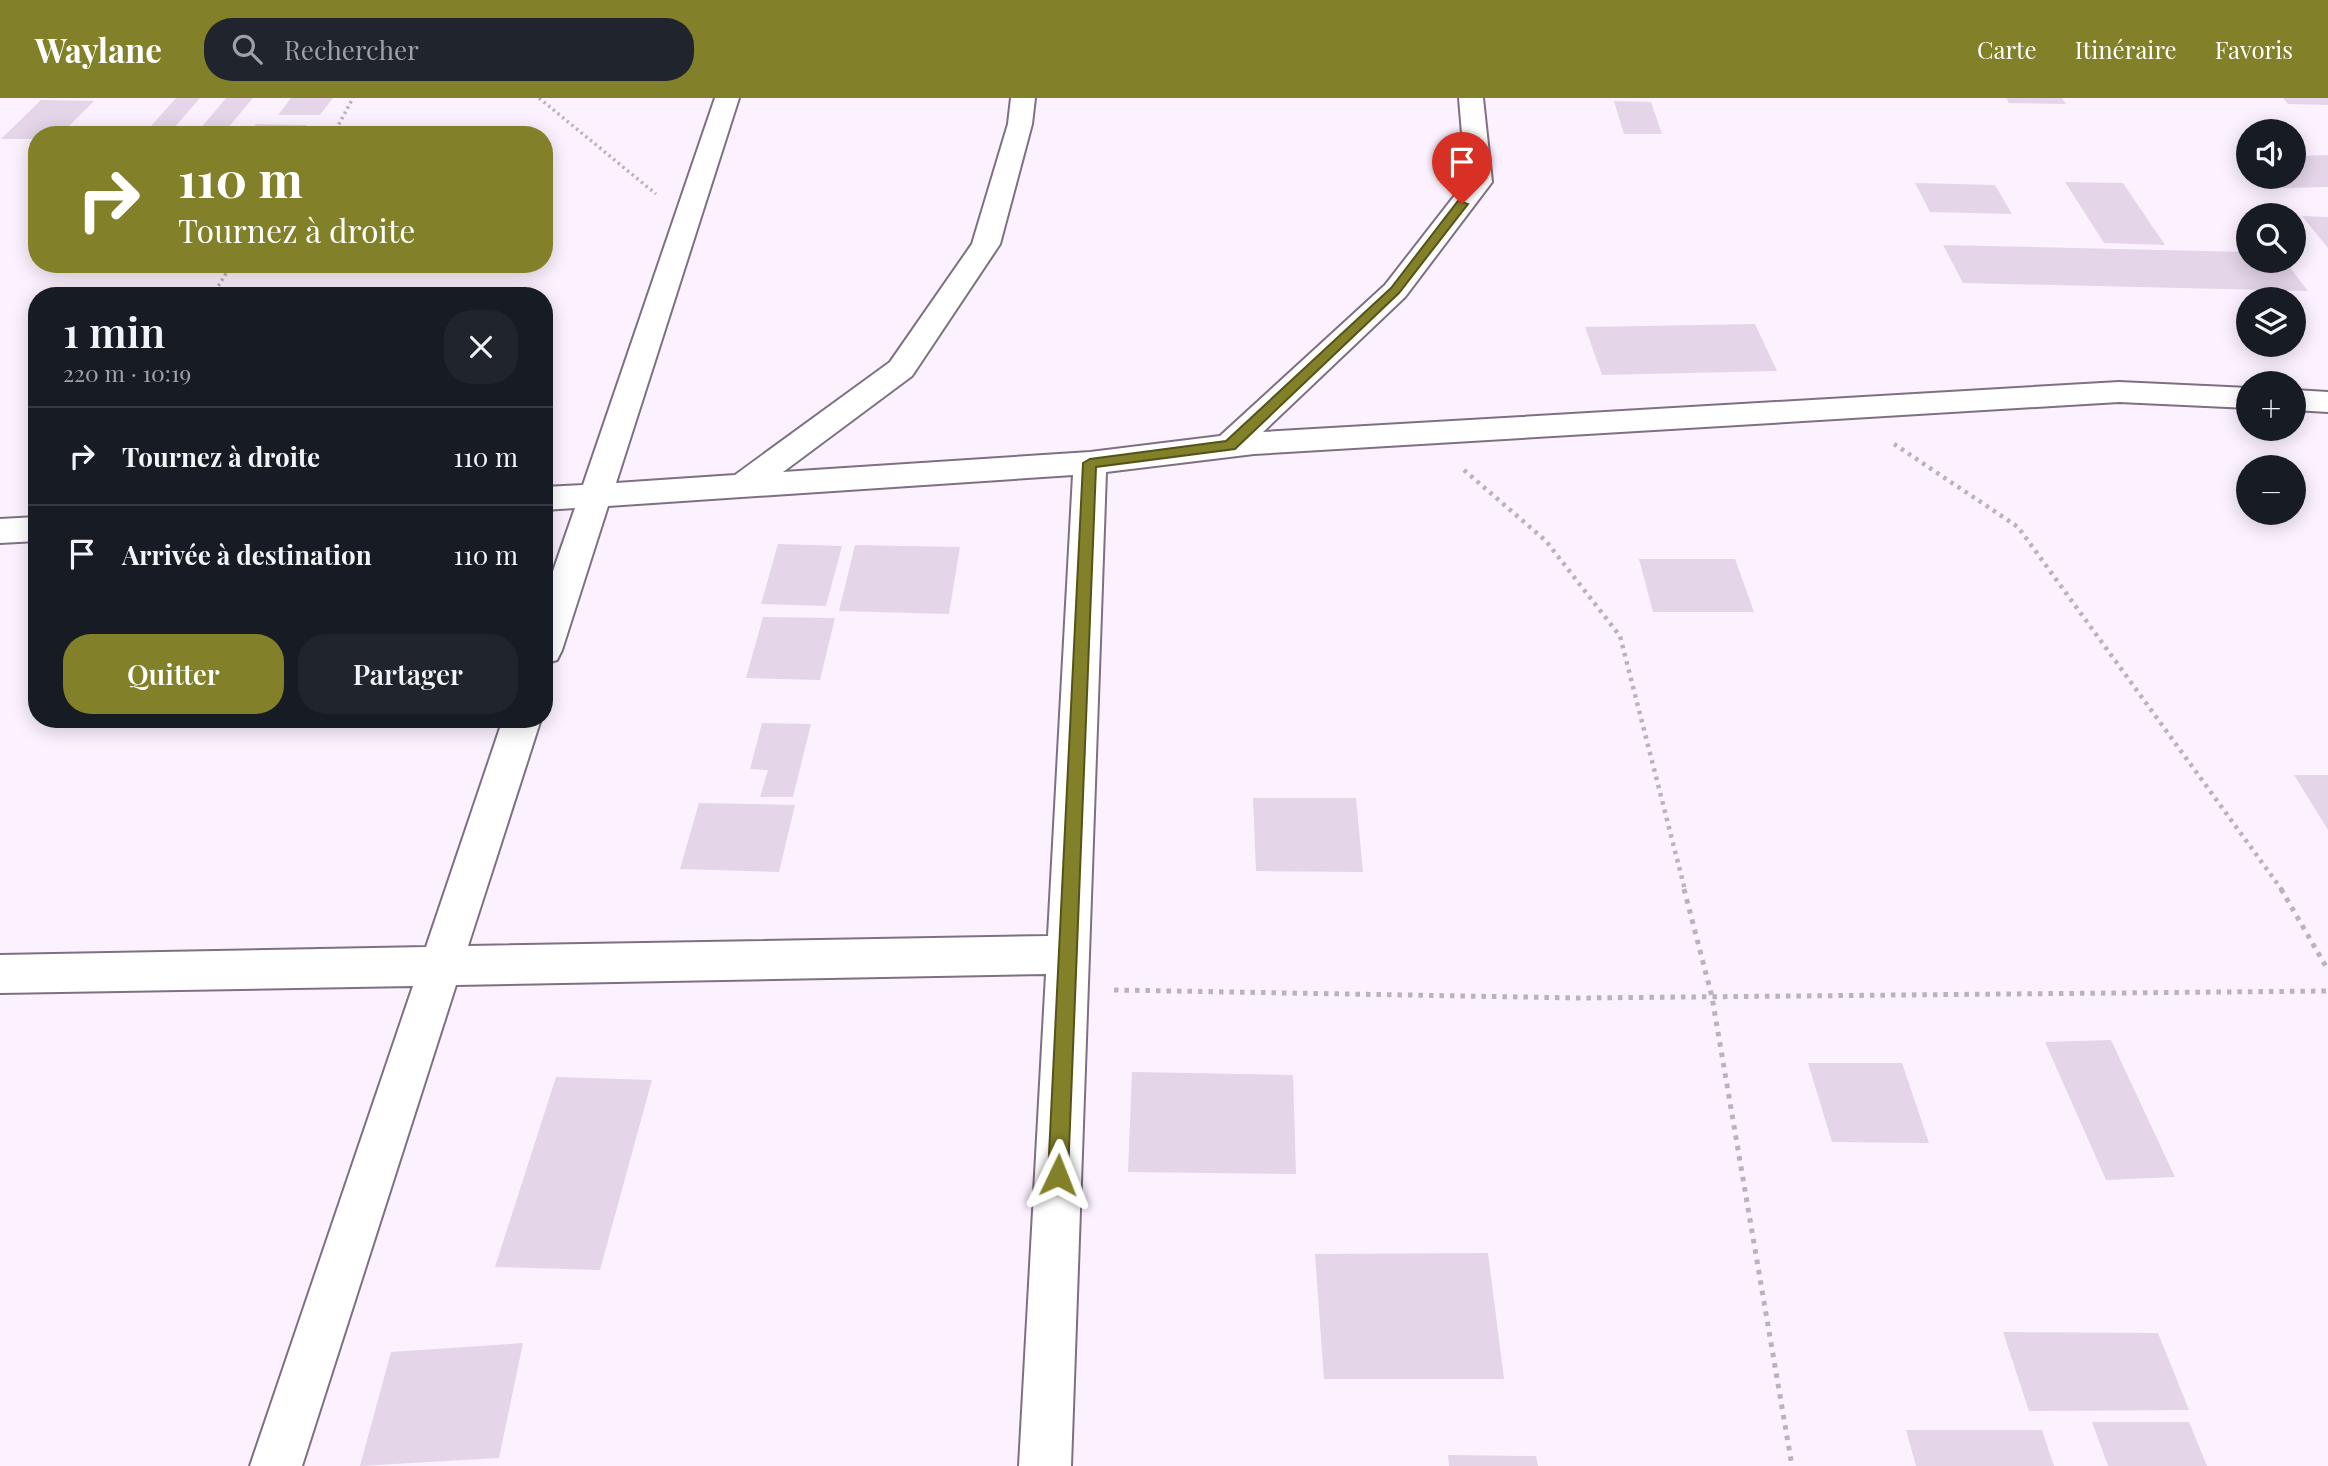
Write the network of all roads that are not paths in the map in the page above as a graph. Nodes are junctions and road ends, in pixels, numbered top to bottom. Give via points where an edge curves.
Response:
1 (727, 98) edge
2 (1023, 98) edge
3 (1471, 98) edge
4 (2236, 397) edge
5 (2306, 401) edge
6 (2328, 402) edge
7 (1230, 445) junction
8 (1090, 463) junction
9 (742, 486) junction
10 (595, 496) junction
11 (553, 498) edge
12 (28, 529) edge
13 (0, 531) edge
14 (553, 623) edge
15 (519, 728) edge
16 (440, 966) junction
17 (1067, 972) junction
18 (0, 974) edge
19 (276, 1466) edge
20 (1045, 1466) edge

1 - 10 street
2 - 9 street via 986,244 901,369
3 - 7 street via 1479,182 1395,291
4 - 7 street via 2119,392
5 - 6 street
7 - 8 street
8 - 9 street
8 - 17 street
9 - 10 street
10 - 11 street
10 - 14 street
12 - 13 street
15 - 16 street
16 - 17 street
16 - 18 street
16 - 19 street
17 - 20 street

